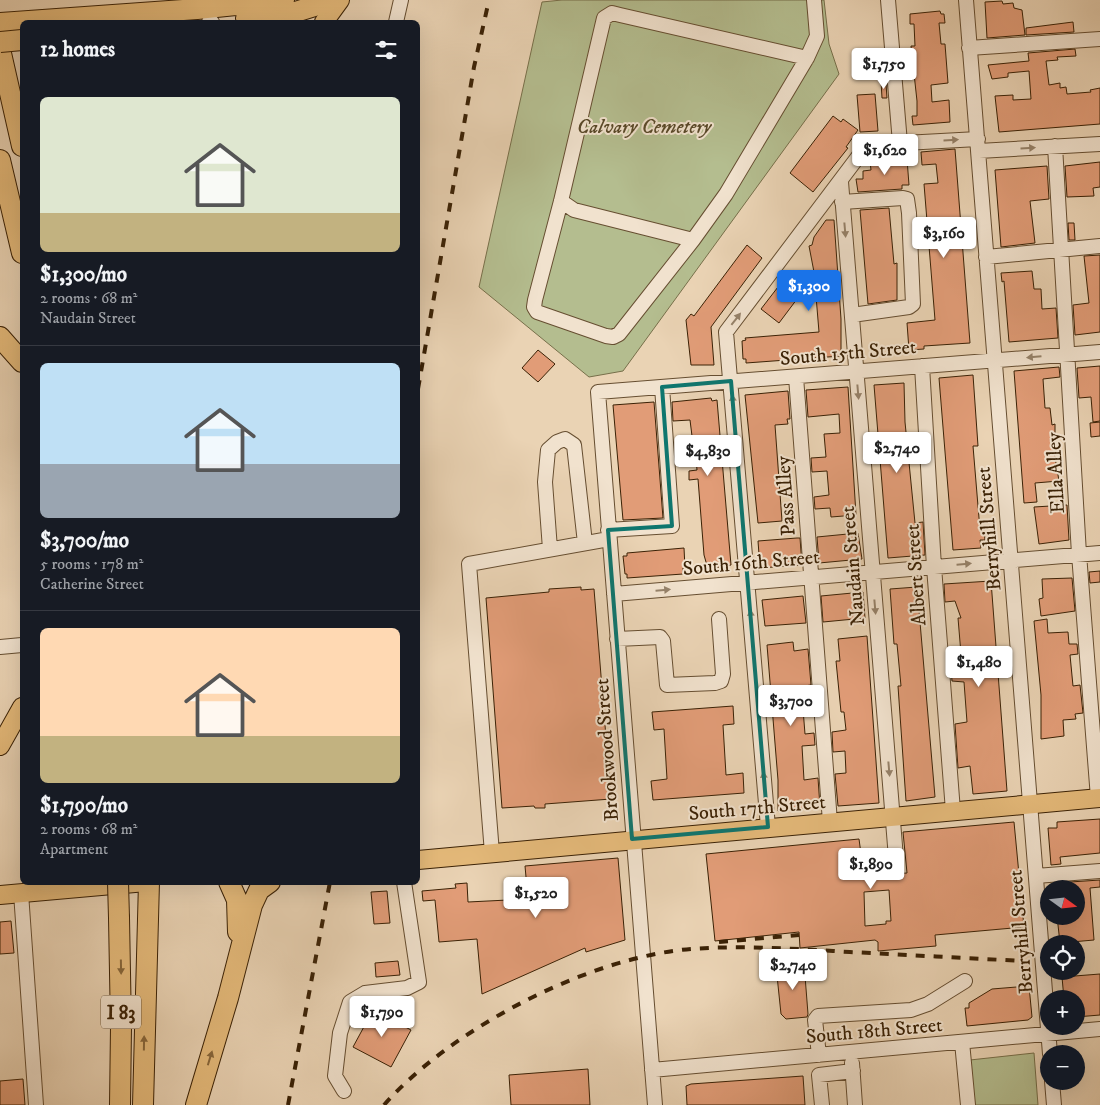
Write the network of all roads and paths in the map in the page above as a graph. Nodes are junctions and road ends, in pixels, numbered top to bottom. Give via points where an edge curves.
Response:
1 (108, 0) edge
2 (168, 0) edge
3 (284, 0) edge
4 (334, 0) edge
5 (340, 0) edge
6 (401, 0) edge
7 (814, 0) edge
8 (888, 0) edge
9 (966, 0) edge
10 (127, 12) edge
11 (206, 15) edge
12 (76, 16) junction
13 (33, 20) edge
14 (325, 20) edge
15 (396, 20) edge
16 (20, 21) edge
17 (0, 23) edge
18 (0, 32) edge
19 (1100, 39) edge
20 (20, 40) edge
21 (0, 42) edge
22 (969, 48) junction
23 (0, 49) edge
24 (807, 58) junction
25 (4, 70) junction
26 (20, 138) edge
27 (900, 143) junction
28 (1100, 144) edge
29 (979, 145) junction
30 (1055, 146) junction
31 (0, 160) edge
32 (841, 182) junction
33 (561, 201) junction
34 (842, 202) junction
35 (693, 240) junction
36 (20, 245) edge
37 (1100, 246) edge
38 (1062, 250) junction
39 (986, 257) junction
40 (852, 315) junction
41 (0, 337) edge
42 (1100, 352) edge
43 (1068, 354) junction
44 (20, 360) edge
45 (994, 360) junction
46 (922, 366) junction
47 (856, 371) junction
48 (796, 377) junction
49 (731, 381) junction
50 (662, 387) junction
51 (598, 392) joint
52 (608, 534) junction
53 (586, 543) junction
54 (550, 549) junction
55 (1100, 553) edge
56 (1079, 554) junction
57 (1011, 560) junction
58 (934, 567) junction
59 (872, 572) junction
60 (811, 577) junction
61 (748, 583) junction
62 (614, 594) junction
63 (719, 619) dead end
64 (618, 639) junction
65 (20, 645) edge
66 (0, 647) edge
67 (20, 710) edge
68 (6, 727) edge
69 (0, 746) edge
70 (1099, 798) edge
71 (1029, 803) junction
72 (953, 811) junction
73 (893, 817) junction
74 (830, 822) junction
75 (768, 827) junction
76 (632, 839) junction
77 (492, 853) junction
78 (896, 858) dead end
79 (420, 860) edge
80 (1100, 871) edge
81 (1036, 876) junction
82 (113, 885) edge
83 (118, 885) edge
84 (147, 885) edge
85 (230, 885) edge
86 (266, 885) edge
87 (404, 885) edge
88 (22, 893) junction
89 (0, 895) edge
90 (965, 981) dead end
91 (1045, 990) edge
92 (228, 998) junction
93 (1100, 1030) edge
94 (1085, 1031) edge
95 (1040, 1035) edge
96 (962, 1042) junction
97 (851, 1052) junction
98 (819, 1055) junction
99 (652, 1070) junction
100 (852, 1071) junction
101 (1053, 1090) edge
102 (344, 1091) dead end
103 (36, 1105) edge
104 (120, 1105) edge
105 (143, 1105) edge
106 (196, 1105) edge
107 (655, 1105) edge
108 (822, 1105) edge
109 (855, 1105) edge
110 (968, 1105) edge
111 (1054, 1105) edge

1 - 12 highway
2 - 11 highway
3 - 11 highway
4 - 11 highway via 289,14
5 - 14 main road
6 - 15 street
7 - 24 street via 817,36
8 - 27 street
9 - 22 street, Berryhill Street
10 - 11 highway
10 - 12 highway
12 - 13 highway
16 - 17 highway
18 - 25 highway
19 - 22 street
20 - 21 highway, bridge
22 - 29 street, Berryhill Street
23 - 25 highway
24 - 33 street via 620,15 606,16 600,27
24 - 35 street via 730,188
25 - 26 highway
27 -> 29 street
27 - 32 street via 867,145
28 - 30 street
29 -> 30 street
29 - 39 street, Berryhill Street
30 - 38 street, Ella Alley
31 - 36 highway
32 - 34 street, Naudain Street
49 -> 32 street via 726,332
33 - 35 street via 574,210
33 - 35 street via 534,308 540,314 606,336 619,334
34 -> 40 street, Naudain Street
34 - 40 street via 903,198 907,199 909,213 914,304
37 - 38 street
38 - 39 street
38 - 43 street, Ella Alley
39 - 45 street, Berryhill Street
40 - 47 street, Naudain Street
41 - 44 highway
42 - 43 street, South 15th Street
43 -> 45 street, South 15th Street
43 - 56 street, Ella Alley
45 - 46 street, South 15th Street
45 - 57 street, Berryhill Street
46 - 47 street, South 15th Street
46 - 58 street, Albert Street
47 - 48 street, South 15th Street
47 -> 59 street, Naudain Street
48 - 49 street, South 15th Street
48 - 60 street, Pass Alley
49 - 50 street, South 15th Street
61 -> 49 street
50 - 51 street, South 15th Street
50 - 52 street via 672,526
51 - 52 street, Brookwood Street
52 - 53 street
52 - 62 street, Brookwood Street
53 - 54 street
53 - 54 street via 574,445 565,439 548,450 545,482
54 - 77 street via 469,564
55 - 56 street, South 16th Street
56 - 57 street, South 16th Street
56 - 70 street, Ella Alley
58 -> 57 street, South 16th Street
57 - 71 street, Berryhill Street
58 - 59 street, South 16th Street
58 - 72 street, Albert Street
59 - 60 street, South 16th Street
59 -> 73 street, Naudain Street
60 - 61 street, South 16th Street
60 - 74 street, Pass Alley
62 -> 61 street, South 16th Street
75 -> 61 street
62 - 64 street, Brookwood Street
63 - 64 street via 723,666 718,683 667,684 660,637
64 - 76 street, Brookwood Street
65 - 66 street
67 - 68 main road
68 - 69 main road
70 - 71 main road, South 17th Street
71 - 72 main road, South 17th Street
71 - 81 street, Berryhill Street
72 - 73 main road, South 17th Street
73 - 74 main road, South 17th Street
73 - 78 street, Naudain Street
74 - 75 main road, South 17th Street
75 - 76 main road, South 17th Street
76 - 77 main road, South 17th Street
76 - 99 street, Brookwood Street
77 - 79 main road, South 17th Street
80 - 81 street
81 - 91 street, Berryhill Street
82 - 88 main road
83 -> 104 highway, I 83, bridge
105 -> 84 highway, I 83
85 - 92 highway via 237,900 238,926
86 - 92 highway via 259,890 252,905
87 - 102 street via 420,982 407,988 365,992 350,1002 340,1033 335,1076
88 - 89 main road
88 - 103 street
90 - 98 street via 928,1004 911,1010 818,1016 815,1020
106 -> 92 highway
93 - 94 street, South 18th Street
95 - 96 street, South 18th Street
96 - 97 street, South 18th Street
96 - 110 street
97 - 98 street, South 18th Street
97 - 100 street
98 - 99 street, South 18th Street
99 - 107 street, Brookwood Street
100 - 108 street via 819,1075
100 - 109 street
101 - 111 street

